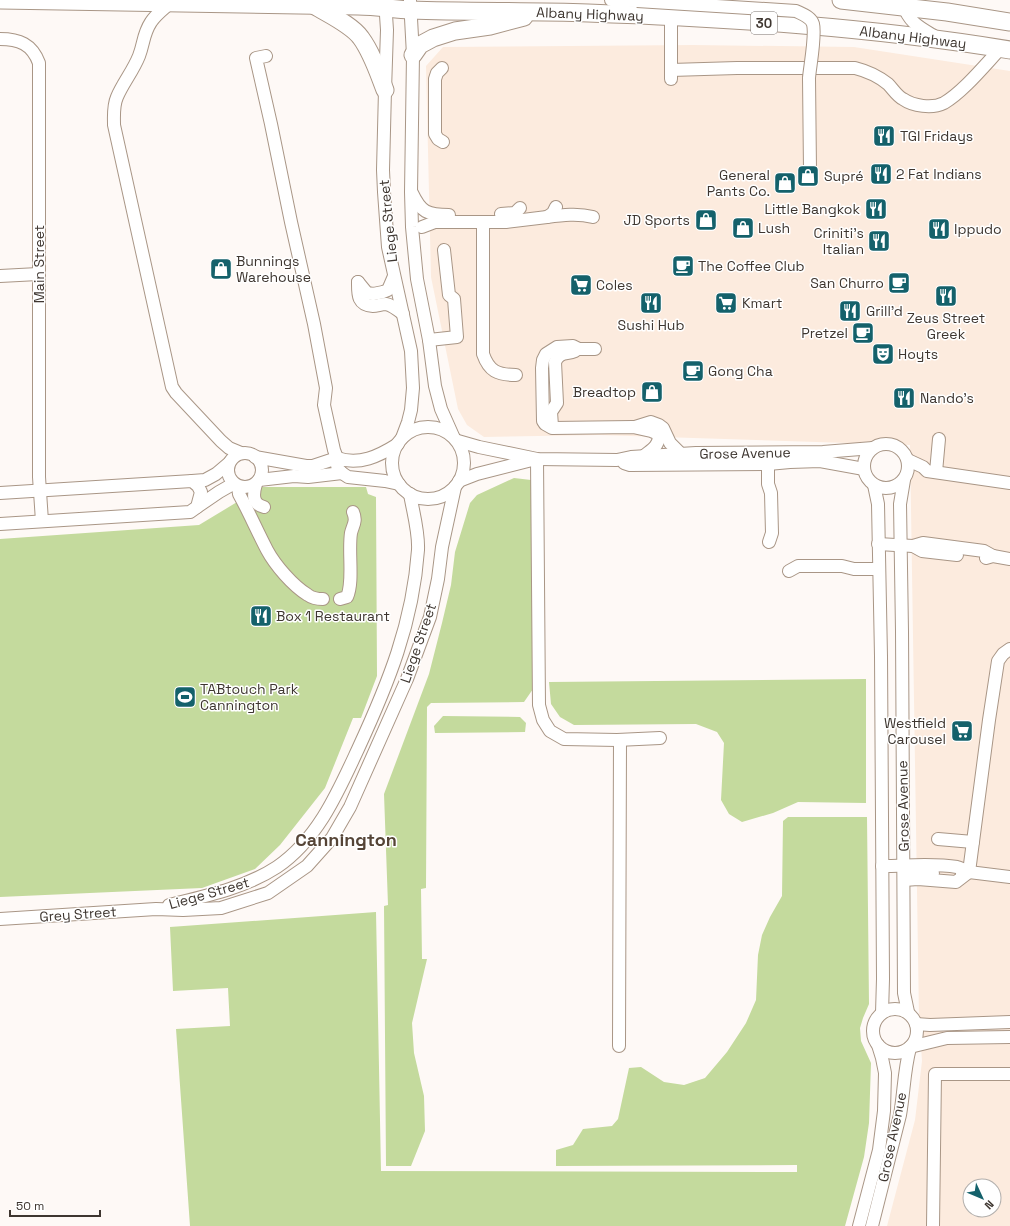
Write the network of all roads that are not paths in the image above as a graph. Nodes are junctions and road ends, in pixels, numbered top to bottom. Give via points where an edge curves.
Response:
1 (0, 0) edge
2 (611, 0) edge
3 (840, 0) edge
4 (931, 0) edge
5 (172, 2) junction
6 (385, 4) edge
7 (313, 5) junction
8 (410, 5) edge
9 (905, 9) edge
10 (546, 12) junction
11 (947, 12) junction
12 (671, 17) junction
13 (1010, 22) edge
14 (0, 39) edge
15 (940, 40) junction
16 (1005, 49) edge
17 (412, 55) junction
18 (266, 56) dead end
19 (442, 68) dead end
20 (385, 90) junction
21 (443, 142) dead end
22 (810, 170) dead end
23 (411, 192) junction
24 (556, 207) dead end
25 (520, 208) dead end
26 (586, 213) dead end
27 (547, 217) junction
28 (482, 226) junction
29 (417, 227) junction
30 (444, 250) dead end
31 (38, 274) junction
32 (0, 276) edge
33 (394, 276) junction
34 (403, 314) junction
35 (429, 340) junction
36 (579, 349) junction
37 (595, 349) dead end
38 (516, 375) dead end
39 (549, 420) junction
40 (651, 427) junction
41 (455, 439) junction
42 (939, 439) dead end
43 (400, 441) junction
44 (873, 448) junction
45 (241, 453) junction
46 (682, 454) junction
47 (644, 456) junction
48 (255, 457) junction
49 (337, 458) junction
50 (768, 458) junction
51 (537, 459) junction
52 (616, 460) junction
53 (908, 460) junction
54 (229, 463) junction
55 (864, 469) junction
56 (931, 471) junction
57 (342, 473) junction
58 (905, 478) junction
59 (192, 481) junction
60 (257, 482) junction
61 (1010, 483) edge
62 (399, 484) junction
63 (457, 484) junction
64 (768, 484) dead end
65 (235, 485) junction
66 (874, 485) junction
67 (40, 491) junction
68 (0, 493) edge
69 (410, 494) junction
70 (197, 507) junction
71 (264, 507) dead end
72 (353, 512) dead end
73 (42, 521) junction
74 (0, 524) edge
75 (878, 544) junction
76 (907, 546) junction
77 (1010, 559) edge
78 (854, 569) dead end
79 (879, 569) junction
80 (323, 599) dead end
81 (340, 599) dead end
82 (1010, 649) edge
83 (660, 738) dead end
84 (620, 740) junction
85 (938, 839) dead end
86 (973, 842) junction
87 (882, 866) junction
88 (904, 866) junction
89 (969, 872) junction
90 (1010, 877) edge
91 (904, 880) junction
92 (156, 909) junction
93 (0, 919) edge
94 (908, 1012) junction
95 (882, 1013) junction
96 (1010, 1022) edge
97 (916, 1024) junction
98 (1010, 1037) edge
99 (878, 1045) junction
100 (619, 1046) dead end
101 (910, 1047) junction
102 (1010, 1074) edge
103 (859, 1226) edge
104 (872, 1226) edge
105 (933, 1226) edge

1 - 5 highway, Albany Highway / 30
2 - 22 street, bridge via 796,11 806,15 813,23 814,35 809,78
3 - 9 highway, Albany Highway
4 - 11 street
5 - 7 highway, Albany Highway / 30
5 - 45 street via 152,20 146,30 142,49 117,98 114,125 174,390 220,441
6 - 7 highway, Albany Highway / 30
6 - 8 highway, Albany Highway / 30
6 - 20 street, Liege Street
7 - 20 highway via 361,36
8 - 10 highway, Albany Highway / 30
8 - 17 street, Liege Street
9 - 11 highway, Albany Highway
9 - 15 street via 917,26
10 - 12 highway, Albany Highway / 30
10 - 17 highway via 433,38 420,45
11 - 13 highway, Albany Highway
12 - 15 highway, Albany Highway / 30 via 788,24
12 - 16 street via 671,75 737,68 855,68 878,77 901,98 927,107 943,104
14 - 31 street, Main Street via 12,39 23,43 33,50 39,63
15 - 16 highway, Albany Highway / 30
17 - 23 street, Liege Street
18 - 49 street via 256,58 275,123 318,323 326,388 324,405
19 - 21 street via 437,72 435,79 435,134
20 - 33 street, Liege Street via 384,192 388,247
23 - 25 street via 424,211 433,215 510,214
23 - 29 street, Liege Street
24 - 27 street
26 - 27 street
27 - 28 street via 506,222 493,229
28 - 29 street via 435,230
28 - 38 street via 483,354 487,364 495,371 503,375
29 - 35 street, Liege Street via 417,279
30 - 35 street via 449,295 454,299 457,337
31 - 32 street
31 - 67 street, Main Street
33 - 34 street, Liege Street
33 - 34 street via 388,290 373,294 367,293 358,282 358,296 366,305 385,304
34 - 43 street, Liege Street via 411,351 413,388 409,416
35 - 41 street, Liege Street via 435,386
36 - 37 street
36 - 39 street via 557,357 557,403
36 - 39 street via 573,346 557,347 546,354 543,360
39 - 40 street
40 - 46 street via 660,424 670,443
40 - 47 street via 659,437 658,443
41 - 43 street via 441,429 427,426 413,430
41 - 51 street, Grose Avenue
41 - 63 street via 464,454 464,470
42 - 56 street
43 - 49 street via 385,452 360,461
43 - 62 street via 394,450 392,464
44 - 50 street, Grose Avenue
44 - 53 street via 881,444 898,446
44 - 55 street via 864,461
45 - 48 street
45 - 54 street
46 - 47 street, Grose Avenue
46 - 50 street, Grose Avenue
47 - 52 street, Grose Avenue
48 - 49 street via 306,466
48 - 60 street via 259,460 262,470
49 - 57 street via 338,469
50 - 52 street, Grose Avenue via 630,465
50 - 55 street, Grose Avenue via 790,462 820,461
50 - 64 street
51 - 52 street, Grose Avenue
51 - 63 street, Grose Avenue via 477,474
51 - 84 street via 539,705 543,720 550,731 564,739
53 - 56 street
53 - 58 street via 909,468
54 - 59 street via 206,480
54 - 65 street via 227,472 230,481
55 - 66 street
56 - 58 street
56 - 61 street
57 - 60 street
57 - 62 street via 348,477
58 - 66 street via 890,488
58 - 76 street, Grose Avenue via 900,504
59 - 67 street
59 - 70 street via 201,492
60 - 65 street via 247,488
60 - 71 street via 255,501
62 - 69 street
63 - 69 street via 444,496 437,498 423,498
63 - 92 street, Liege Street via 442,546 430,617 407,679 350,807 332,838 307,866 268,893 221,908
65 - 70 street via 218,492
65 - 80 street via 266,541 271,556 308,596
66 - 75 street, Grose Avenue via 878,504
67 - 68 street
67 - 73 street, Main Street
69 - 92 street, Liege Street via 418,548 406,626 376,710 337,794 319,824 297,850 256,880 219,893
70 - 73 street via 190,512
72 - 81 street via 356,518 345,538 345,568 350,590 347,597
73 - 74 street
75 - 76 street
75 - 79 street, Grose Avenue
76 - 77 street via 923,543 984,551 993,556
76 - 88 street, Grose Avenue via 902,631
78 - 79 street
79 - 87 street, Grose Avenue via 882,663
82 - 86 street via 998,661
83 - 84 street
84 - 100 street
85 - 86 street
86 - 89 street
87 - 88 street
87 - 95 street, Grose Avenue
88 - 89 street via 918,864 959,867
88 - 91 street, Grose Avenue
89 - 90 street
89 - 91 street via 956,882
91 - 94 street, Grose Avenue via 904,993
92 - 93 street, Grey Street
94 - 95 street via 895,1008
94 - 97 street
95 - 99 street via 874,1022 873,1028
96 - 97 street
97 - 101 street via 918,1031
98 - 101 street via 947,1038
99 - 101 street via 891,1053 898,1053
99 - 103 street, Grose Avenue via 885,1073 884,1111 879,1150
101 - 104 street, Grose Avenue via 904,1073 900,1115
102 - 105 street via 935,1074

